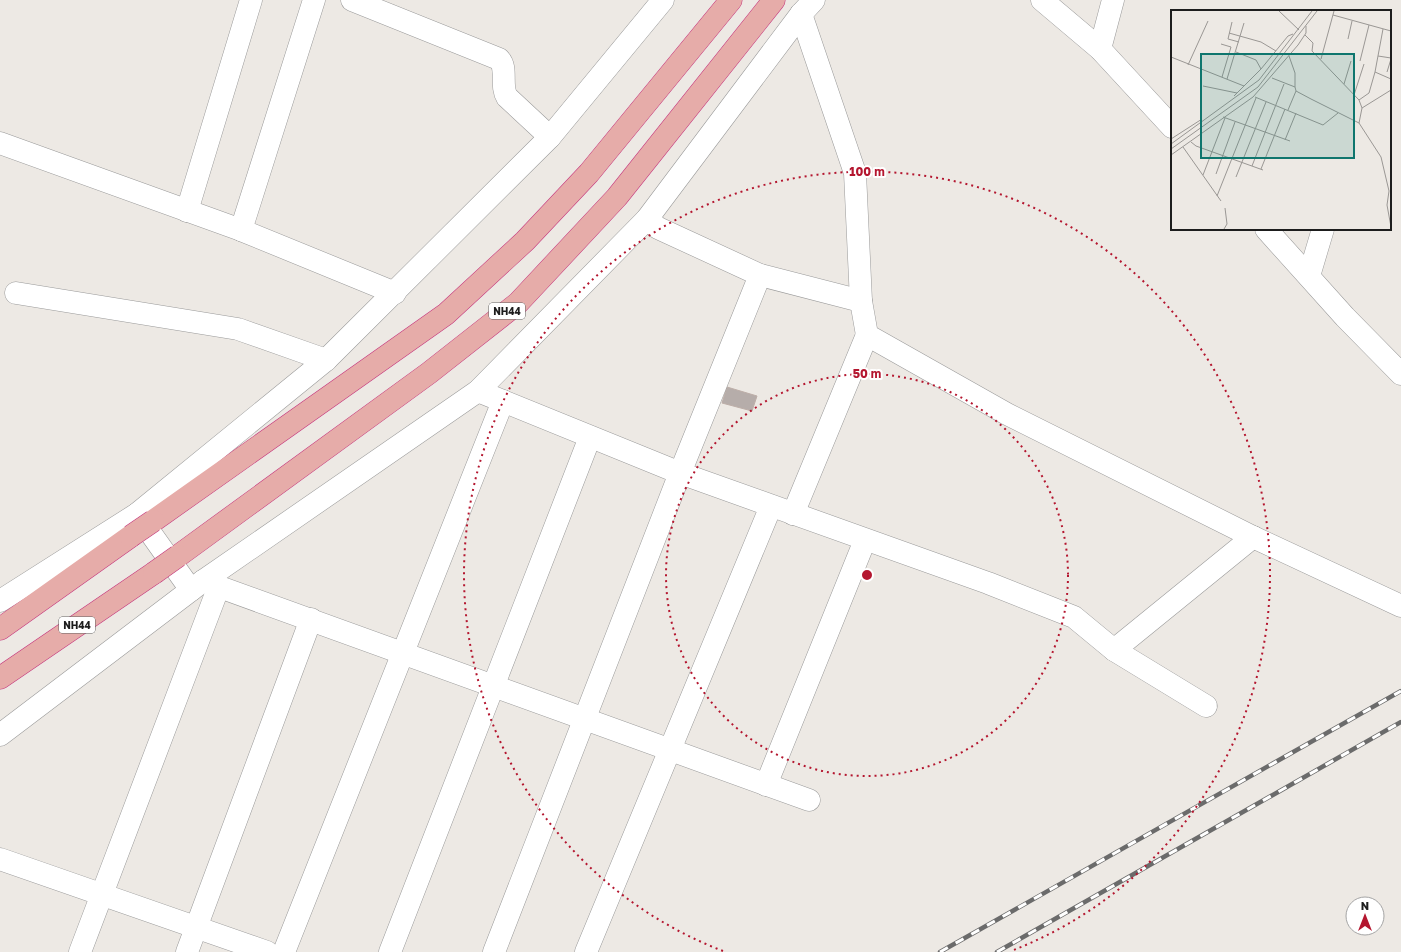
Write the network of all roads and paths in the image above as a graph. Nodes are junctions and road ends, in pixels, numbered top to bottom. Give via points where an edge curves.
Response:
1 (251, 0) edge
2 (314, 0) edge
3 (352, 0) edge
4 (663, 0) edge
5 (731, 0) edge
6 (774, 0) edge
7 (1042, 0) edge
8 (1113, 0) edge
9 (808, 7) edge
10 (1100, 49) junction
11 (1171, 126) edge
12 (550, 137) junction
13 (0, 143) edge
14 (187, 211) junction
15 (647, 219) junction
16 (241, 230) junction
17 (1267, 230) edge
18 (1323, 230) edge
19 (760, 275) junction
20 (1309, 276) junction
21 (16, 293) dead end
22 (395, 293) junction
23 (861, 301) junction
24 (867, 335) junction
25 (326, 360) junction
26 (1401, 374) edge
27 (478, 391) junction
28 (503, 401) junction
29 (590, 438) junction
30 (680, 473) junction
31 (771, 506) junction
32 (793, 514) junction
33 (145, 517) junction
34 (1253, 537) junction
35 (865, 540) junction
36 (204, 586) junction
37 (0, 601) edge
38 (1401, 606) edge
39 (311, 619) junction
40 (0, 629) edge
41 (1114, 650) junction
42 (403, 653) junction
43 (0, 678) edge
44 (495, 686) junction
45 (1206, 706) dead end
46 (584, 719) junction
47 (0, 736) edge
48 (670, 750) junction
49 (766, 785) junction
50 (809, 800) dead end
51 (0, 859) edge
52 (102, 894) junction
53 (196, 927) junction
54 (80, 952) edge
55 (187, 952) edge
56 (267, 952) edge
57 (284, 952) edge
58 (390, 952) edge
59 (494, 952) edge
60 (586, 952) edge

1 - 14 street
2 - 16 street
3 - 12 street via 499,59 502,64 503,89 507,97
4 - 12 street
5 - 33 highway via 589,174 525,241 446,314
6 - 43 highway, NH44, bridge via 617,197 518,303 429,373 178,556
7 - 10 street
8 - 10 street
9 - 15 street
9 - 23 street via 855,174
10 - 11 street
12 - 22 street
13 - 14 street
14 - 16 street
15 - 19 street via 658,228
15 - 27 street
16 - 22 street
17 - 20 street
18 - 20 street
19 - 23 street
19 - 30 street
20 - 26 street
21 - 25 street via 238,329
22 - 25 street
23 - 24 street
24 - 32 street
24 - 34 street via 1007,414
25 - 33 street
27 - 28 street
27 - 36 street
28 - 29 street
28 - 42 street
29 - 30 street
29 - 44 street
30 - 31 street
30 - 46 street
31 - 32 street
31 - 48 street
32 - 35 street
33 - 36 street
33 - 37 street
33 - 40 highway, bridge via 131,536
34 - 38 street
34 - 41 street
35 - 41 street via 988,583 1074,617
35 - 49 street
36 - 39 street
36 - 47 street
36 - 52 street
39 - 42 street
39 - 53 street
41 - 45 street
42 - 44 street
42 - 57 street
44 - 46 street
44 - 58 street
46 - 48 street
46 - 59 street
48 - 49 street
48 - 60 street
49 - 50 street
51 - 52 street
52 - 53 street
52 - 54 street
53 - 55 street
53 - 56 street

